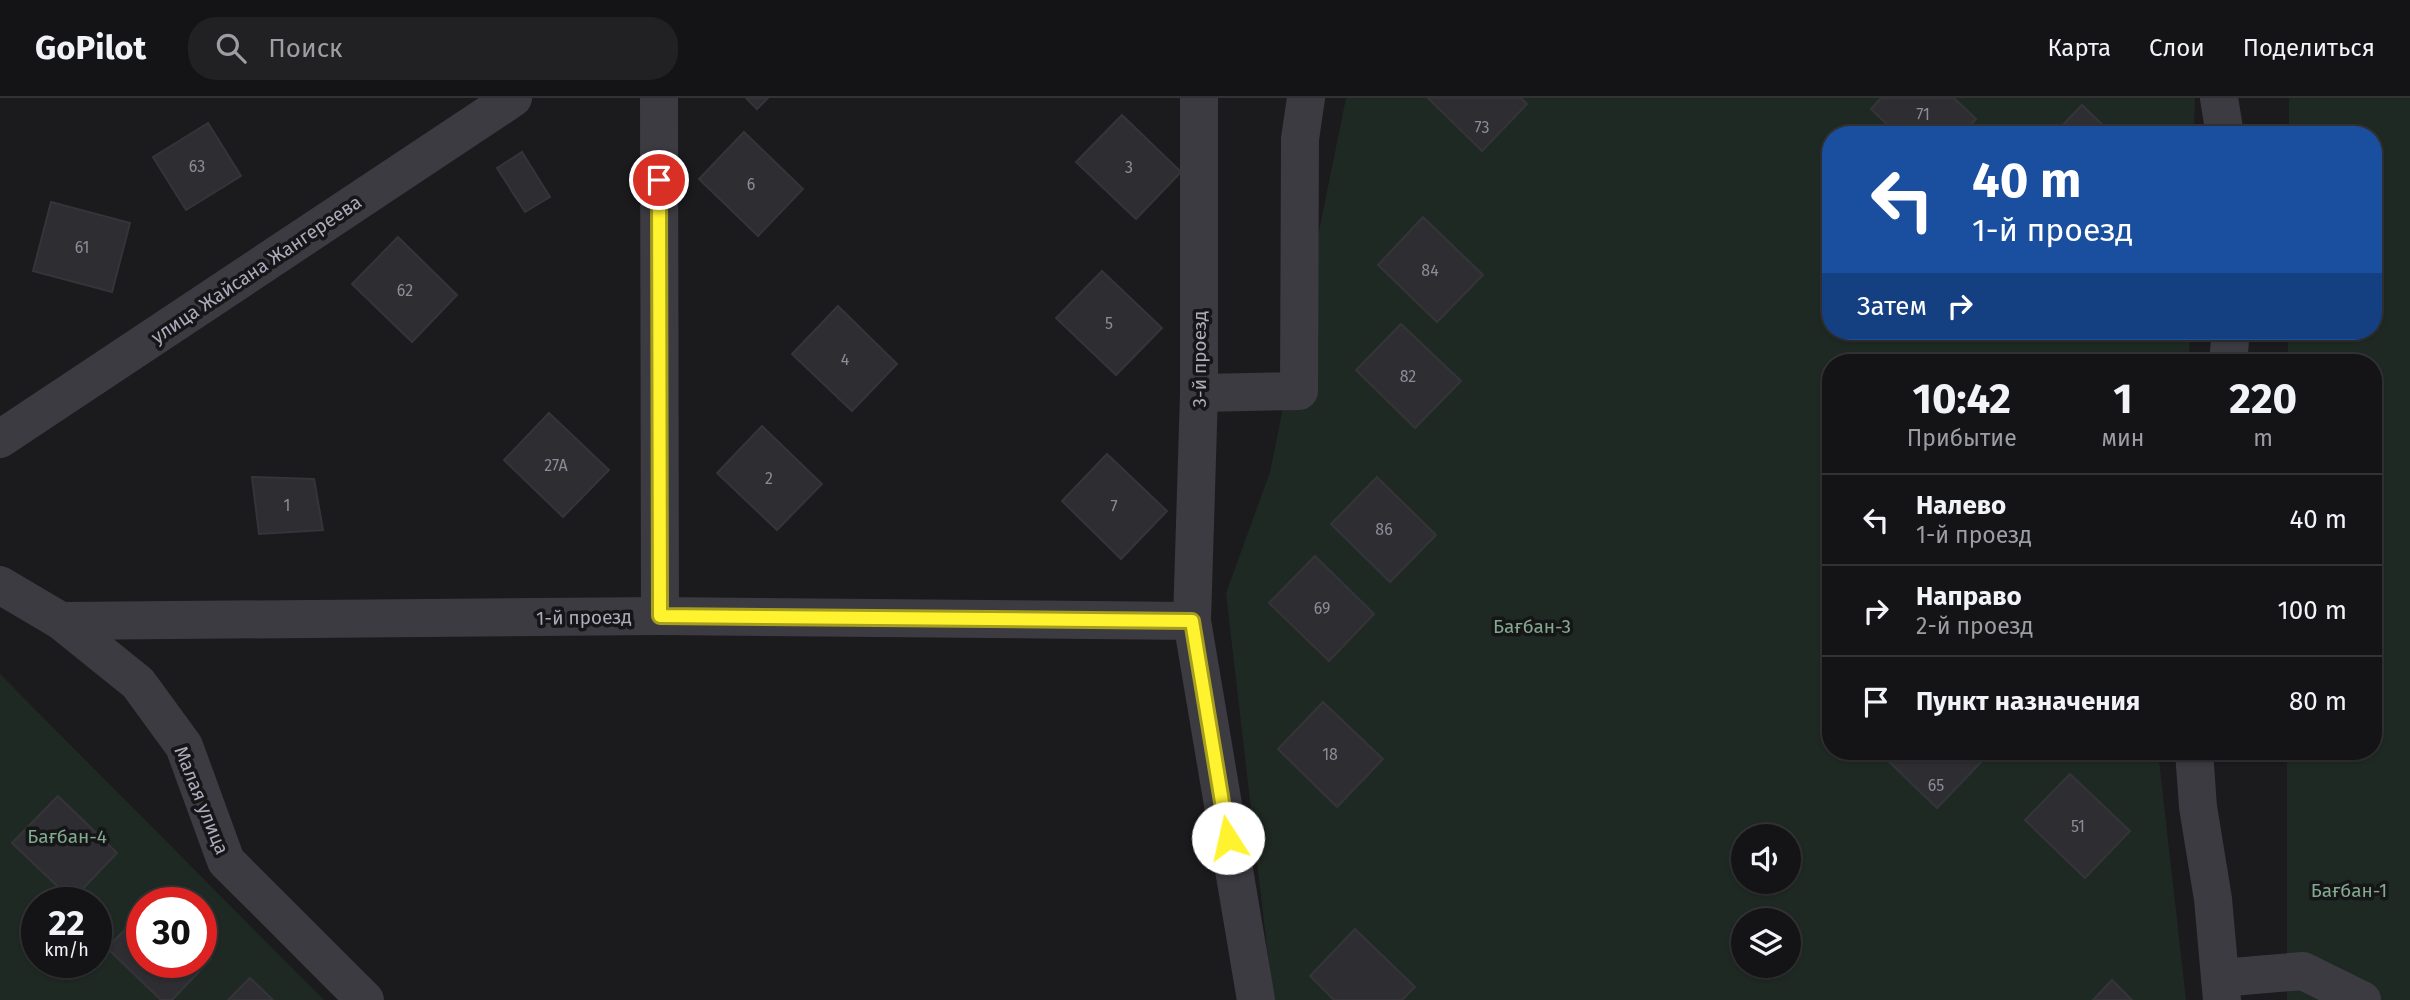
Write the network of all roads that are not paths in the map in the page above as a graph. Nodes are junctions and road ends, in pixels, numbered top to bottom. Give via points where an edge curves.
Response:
1 (513, 98) edge
2 (659, 98) edge
3 (1199, 98) edge
4 (1306, 98) edge
5 (2219, 98) edge
6 (2224, 126) edge
7 (1199, 393) junction
8 (0, 439) edge
9 (0, 585) edge
10 (660, 616) junction
11 (61, 621) junction
12 (1192, 621) junction
13 (2195, 760) edge
14 (2221, 989) edge
15 (365, 1000) edge
16 (1256, 1000) edge
17 (2362, 1000) edge

1 - 8 street, улица Жайсана Жангереева
2 - 10 street
3 - 7 street, 3-й проезд
4 - 7 street via 1300,139 1299,391
5 - 6 street
7 - 12 street, 3-й проезд
9 - 11 street, Малая улица
10 - 11 street, 1-й проезд
10 - 12 street, 1-й проезд
11 - 15 street, Малая улица via 138,683 184,746 226,861
12 - 16 street, 3-й проезд
13 - 14 street
14 - 17 street via 2303,971

